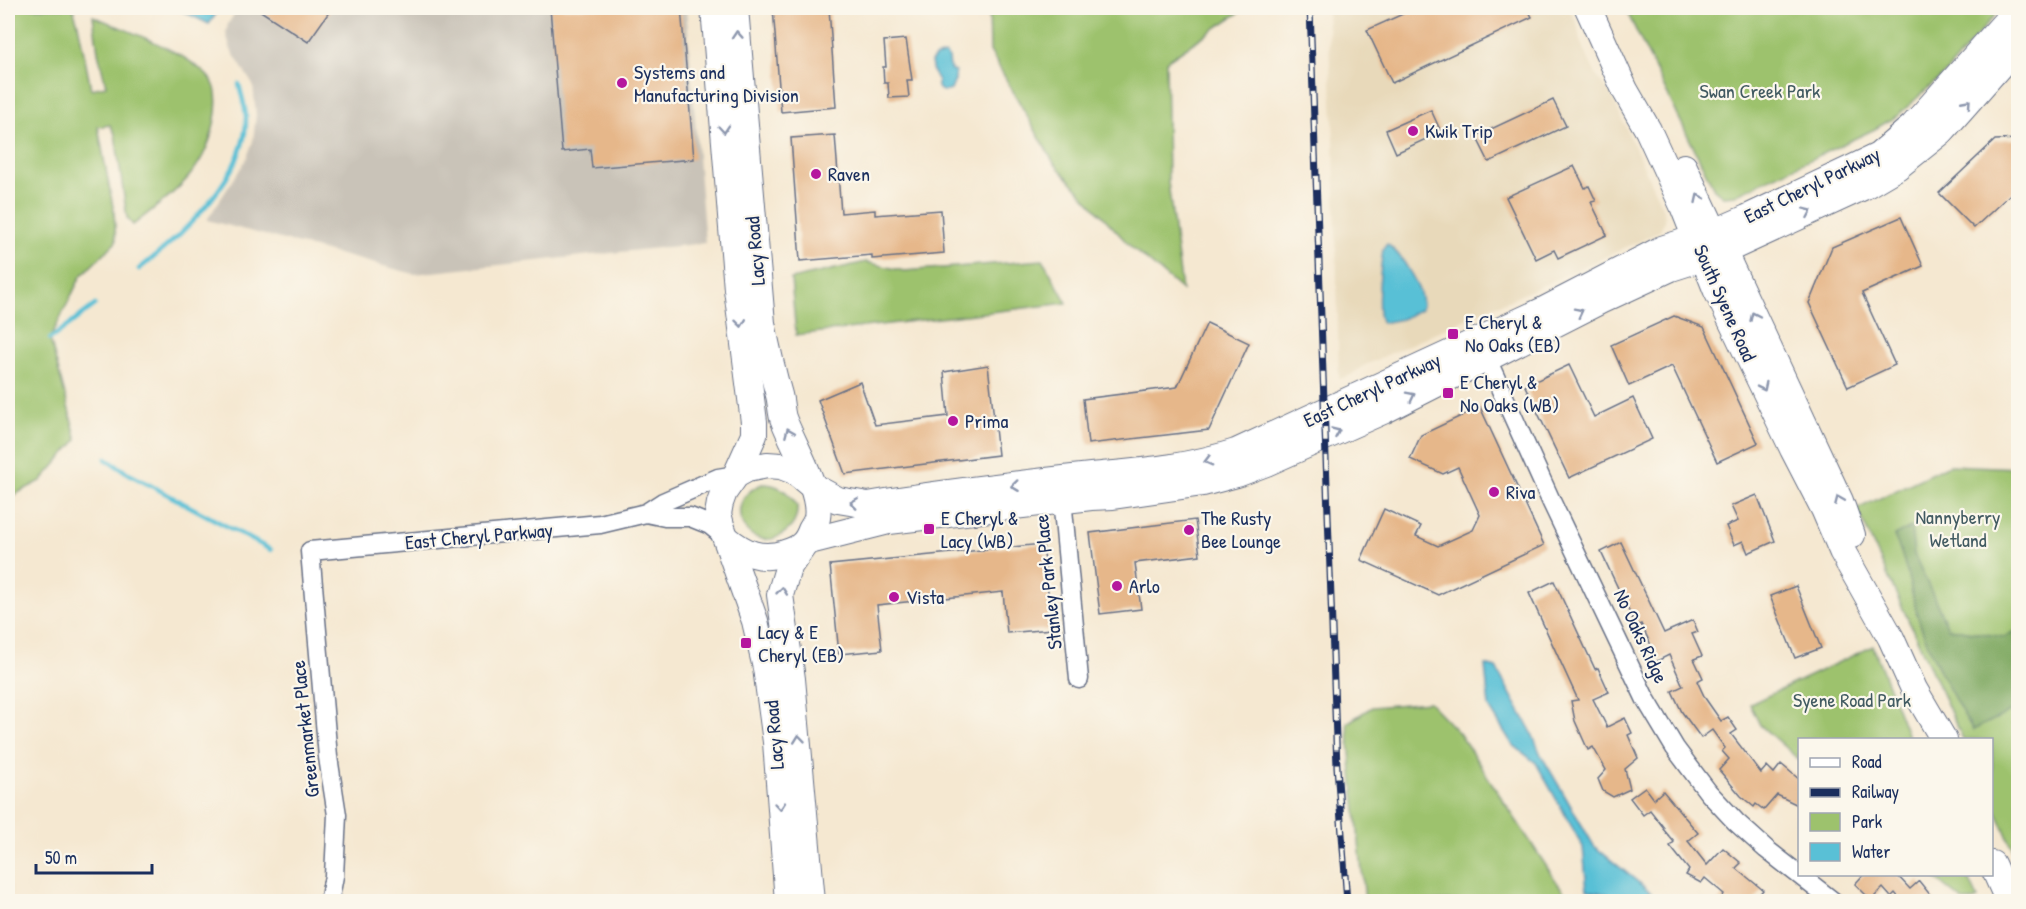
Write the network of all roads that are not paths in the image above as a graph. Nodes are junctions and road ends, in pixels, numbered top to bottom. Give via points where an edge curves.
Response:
1 (714, 8) edge
2 (735, 8) edge
3 (1588, 8) edge
4 (1601, 8) edge
5 (2018, 8) edge
6 (2019, 45) edge
7 (1710, 244) junction
8 (1483, 349) junction
9 (735, 475) junction
10 (812, 486) junction
11 (1061, 491) junction
12 (646, 513) junction
13 (726, 538) junction
14 (806, 542) junction
15 (310, 551) joint
16 (1079, 679) dead end
17 (1914, 689) junction
18 (1926, 738) edge
19 (1943, 738) edge
20 (1993, 866) edge
21 (1798, 874) edge
22 (1801, 876) edge
23 (329, 902) edge
24 (788, 902) edge
25 (812, 902) edge
26 (1834, 902) edge
27 (2009, 902) edge

1 -> 9 street, Lacy Road via 737,289 754,422 754,435
10 -> 2 street, Lacy Road via 782,416 762,323
3 - 7 street, South Syene Road via 1625,90
7 -> 4 street, South Syene Road via 1673,144
5 - 7 street, East Cheryl Parkway via 1913,126 1878,156
7 -> 6 street, East Cheryl Parkway via 1863,187 1897,167 1942,131
7 - 8 street, East Cheryl Parkway via 1622,291
7 - 17 street, South Syene Road via 1716,289 1842,551 1891,638
8 - 11 street, East Cheryl Parkway via 1385,410 1237,474 1170,489
8 - 21 street, No Oaks Ridge via 1645,698 1675,748 1736,822
9 - 10 street via 757,466 781,466
9 - 12 street, East Cheryl Parkway via 718,478
9 - 13 street via 724,492 718,514
11 -> 10 street, East Cheryl Parkway via 868,505 838,500
10 - 14 street via 817,519
11 - 14 street, East Cheryl Parkway via 889,521
11 - 16 street, Stanley Park Place
12 - 13 street, East Cheryl Parkway via 690,517 710,525
12 - 15 street, East Cheryl Parkway via 580,527
13 - 14 street via 742,551 764,556 788,553
13 -> 24 street, Lacy Road via 755,621 766,668 776,742
25 -> 14 street, Lacy Road via 797,726 780,596 788,568
15 - 23 street, Greenmarket Place via 328,757 337,815
17 - 18 street, South Syene Road
17 - 19 street, South Syene Road
20 - 27 street
22 - 26 street, No Oaks Ridge

